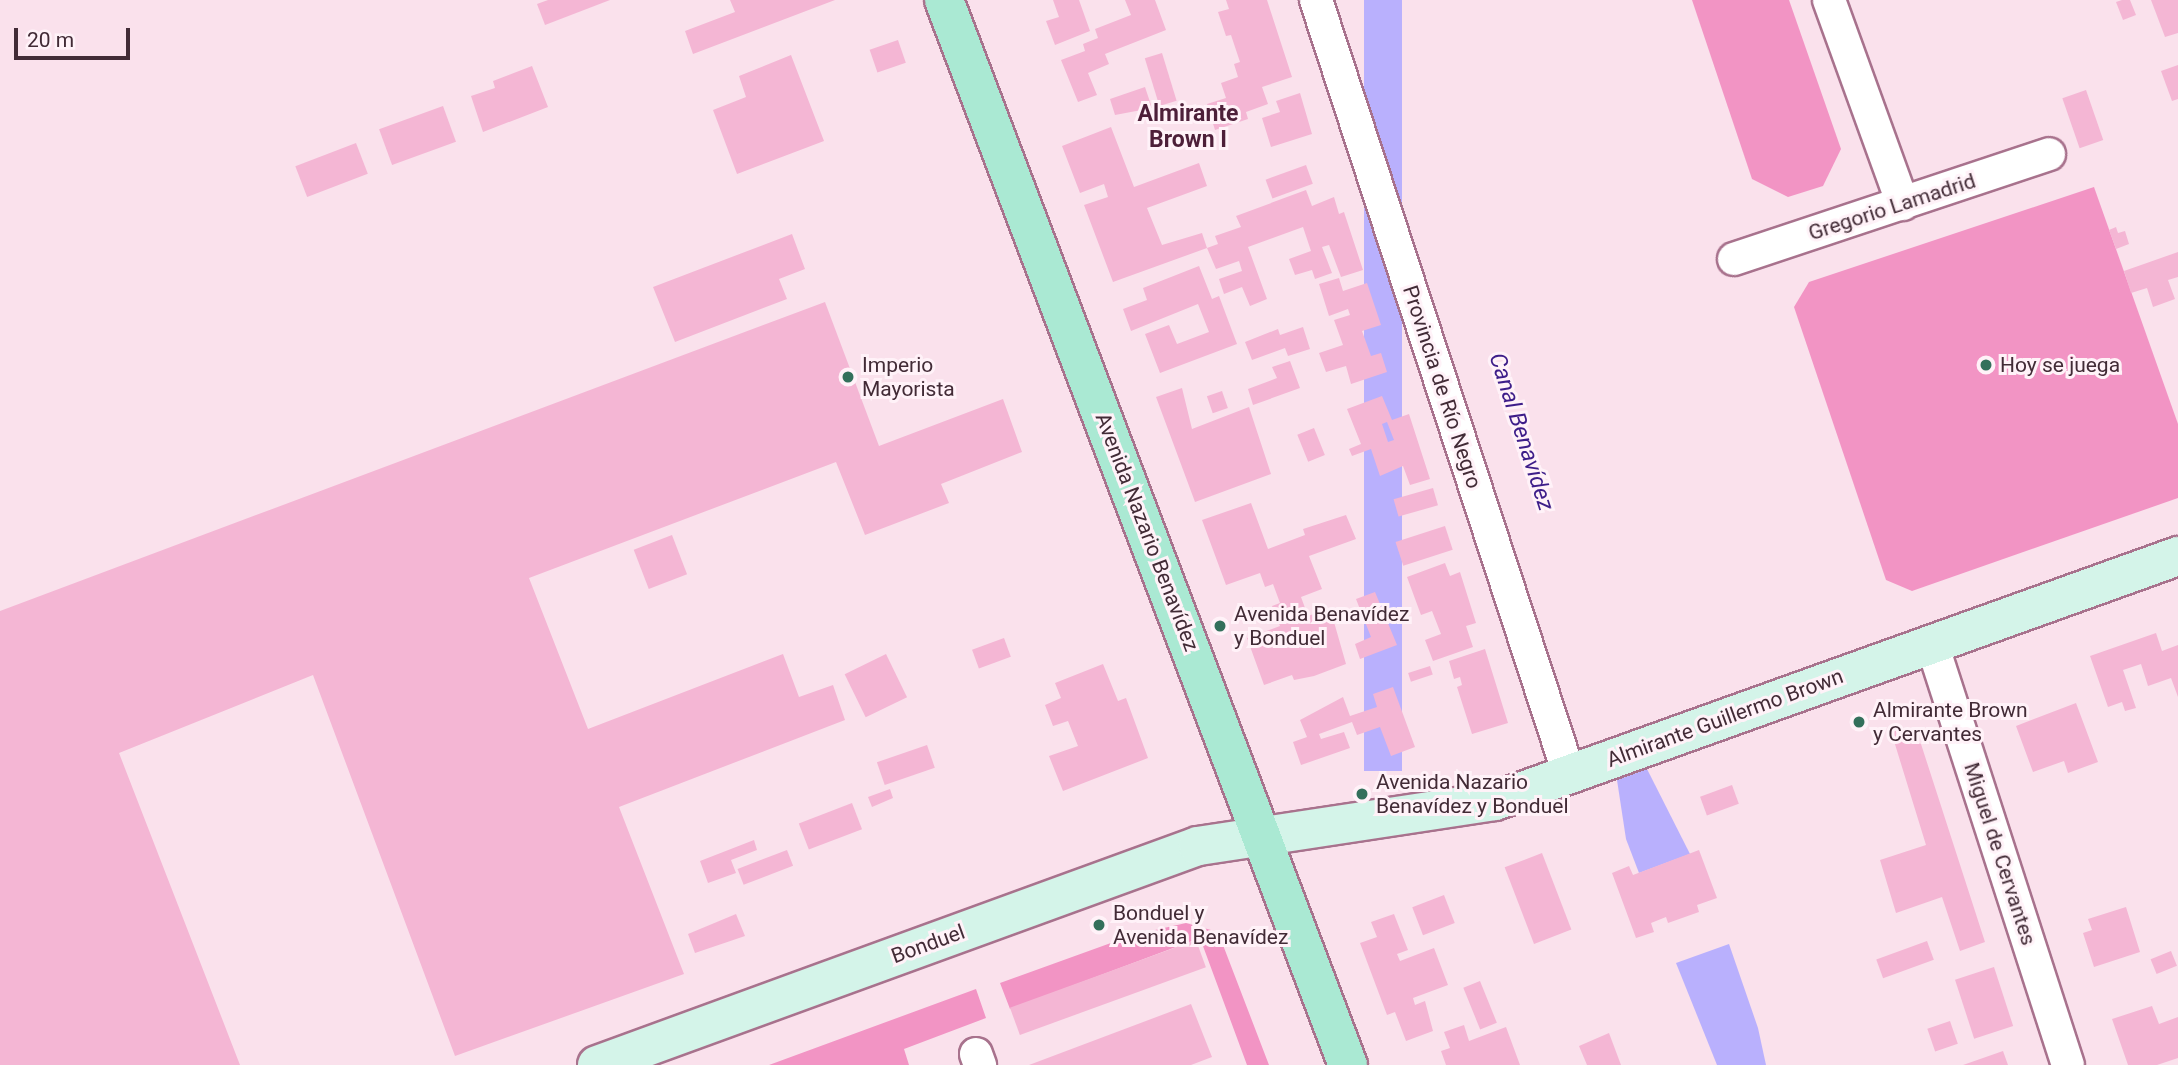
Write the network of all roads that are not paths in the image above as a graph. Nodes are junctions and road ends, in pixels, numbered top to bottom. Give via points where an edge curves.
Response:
1 (944, 0) edge
2 (1316, 0) edge
3 (1829, 0) edge
4 (2049, 154) dead end
5 (1903, 204) junction
6 (1734, 259) dead end
7 (2178, 556) edge
8 (1933, 644) junction
9 (1578, 771) junction
10 (1262, 835) junction
11 (597, 1065) edge
12 (1348, 1065) edge
13 (2068, 1065) edge

1 - 10 main road, Avenida Nazario Benavídez
2 - 9 street, Provincia de Río Negro
3 - 5 street
4 - 5 street, Gregorio Lamadrid
5 - 6 street, Gregorio Lamadrid
7 - 8 street, Almirante Guillermo Brown
8 - 9 street, Almirante Guillermo Brown
8 - 13 street, Miguel de Cervantes
9 - 10 street, Almirante Guillermo Brown via 1495,801
10 - 11 street, Bonduel via 1198,846
10 - 12 main road, Avenida Nazario Benavídez

